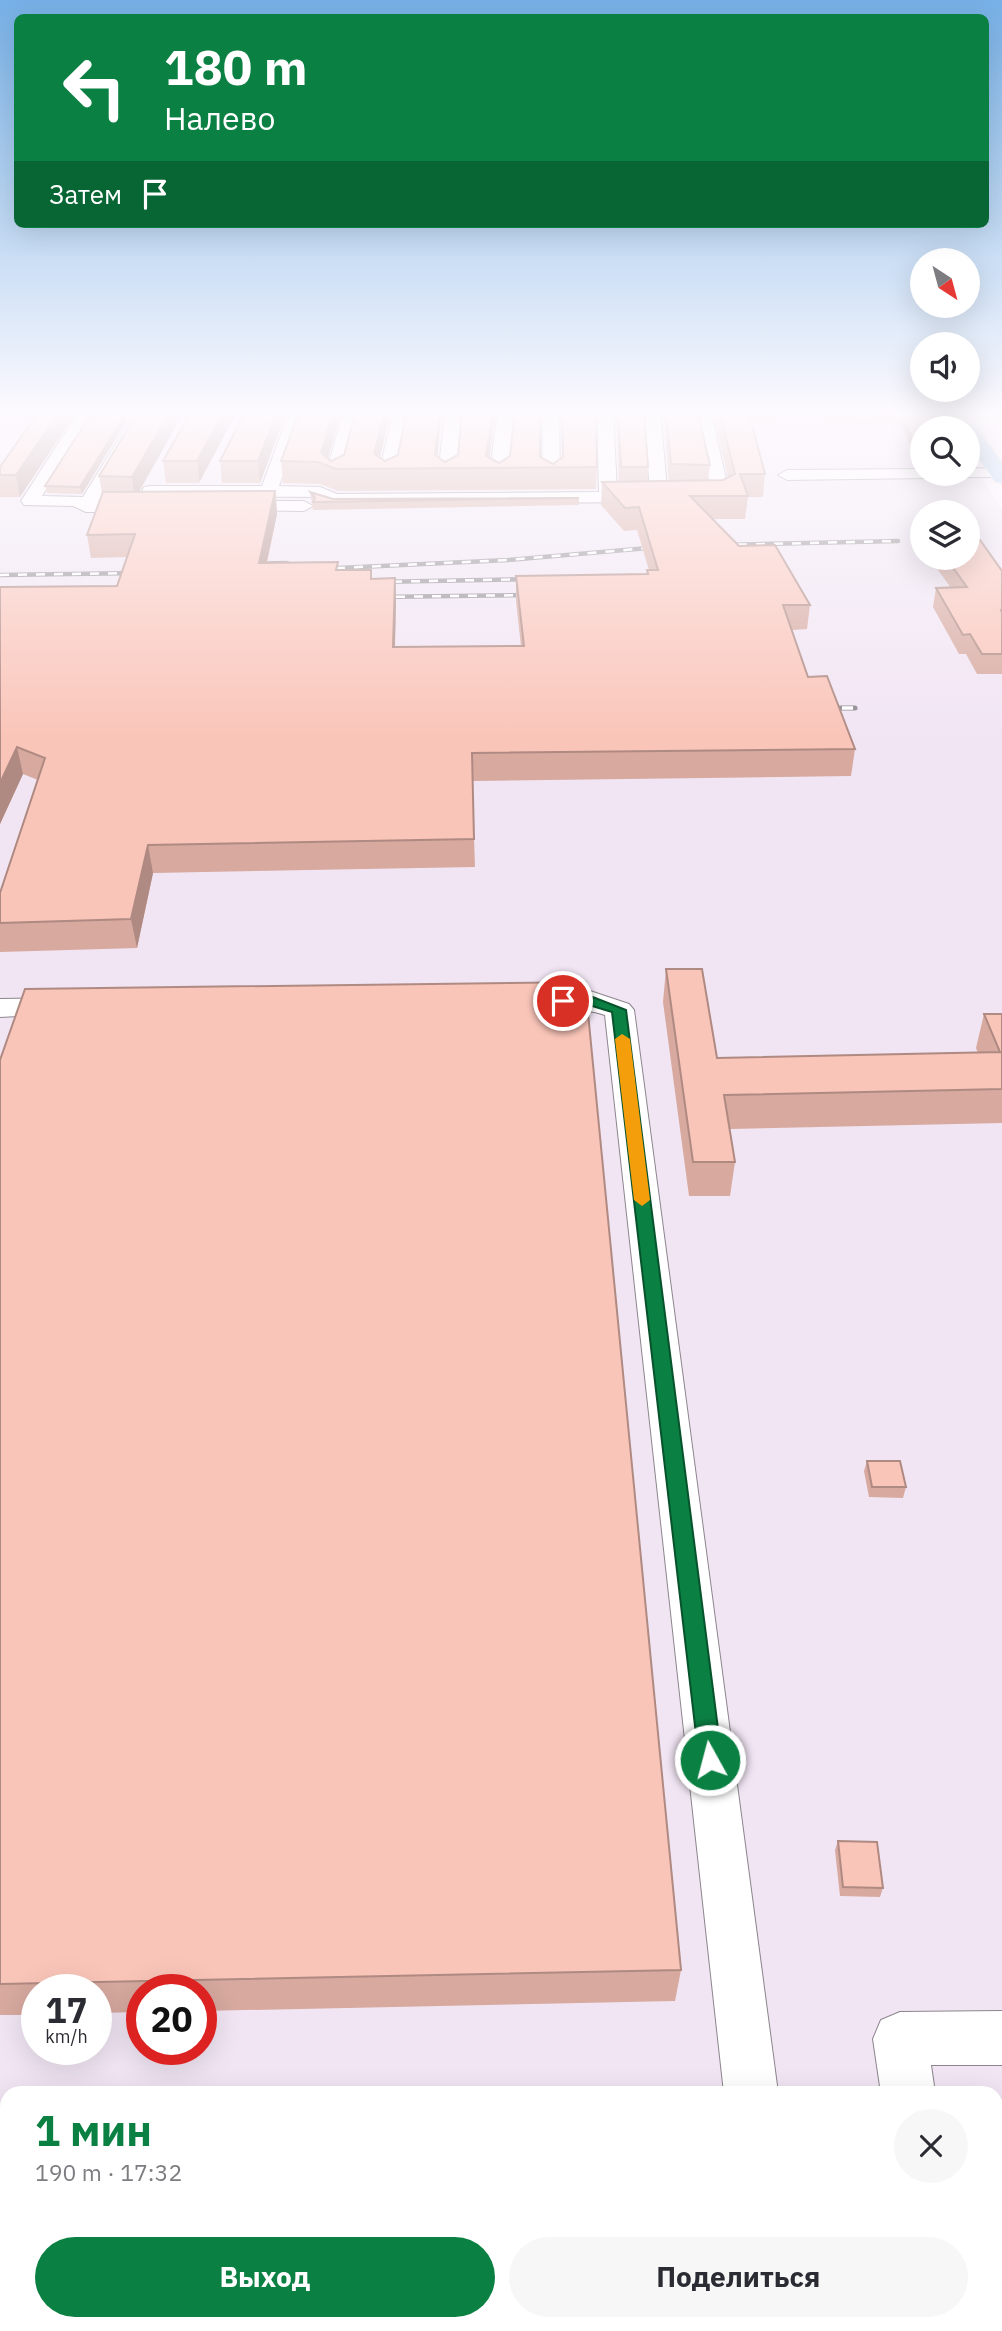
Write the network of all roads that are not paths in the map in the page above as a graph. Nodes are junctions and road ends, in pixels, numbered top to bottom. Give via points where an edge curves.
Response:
1 (508, 1002) edge
2 (96, 1007) edge
3 (0, 1008) edge
4 (1002, 2038) edge
5 (750, 2086) edge
6 (907, 2086) edge

1 - 5 lane via 590,1000 619,1010
2 - 3 lane
4 - 6 lane via 900,2039

